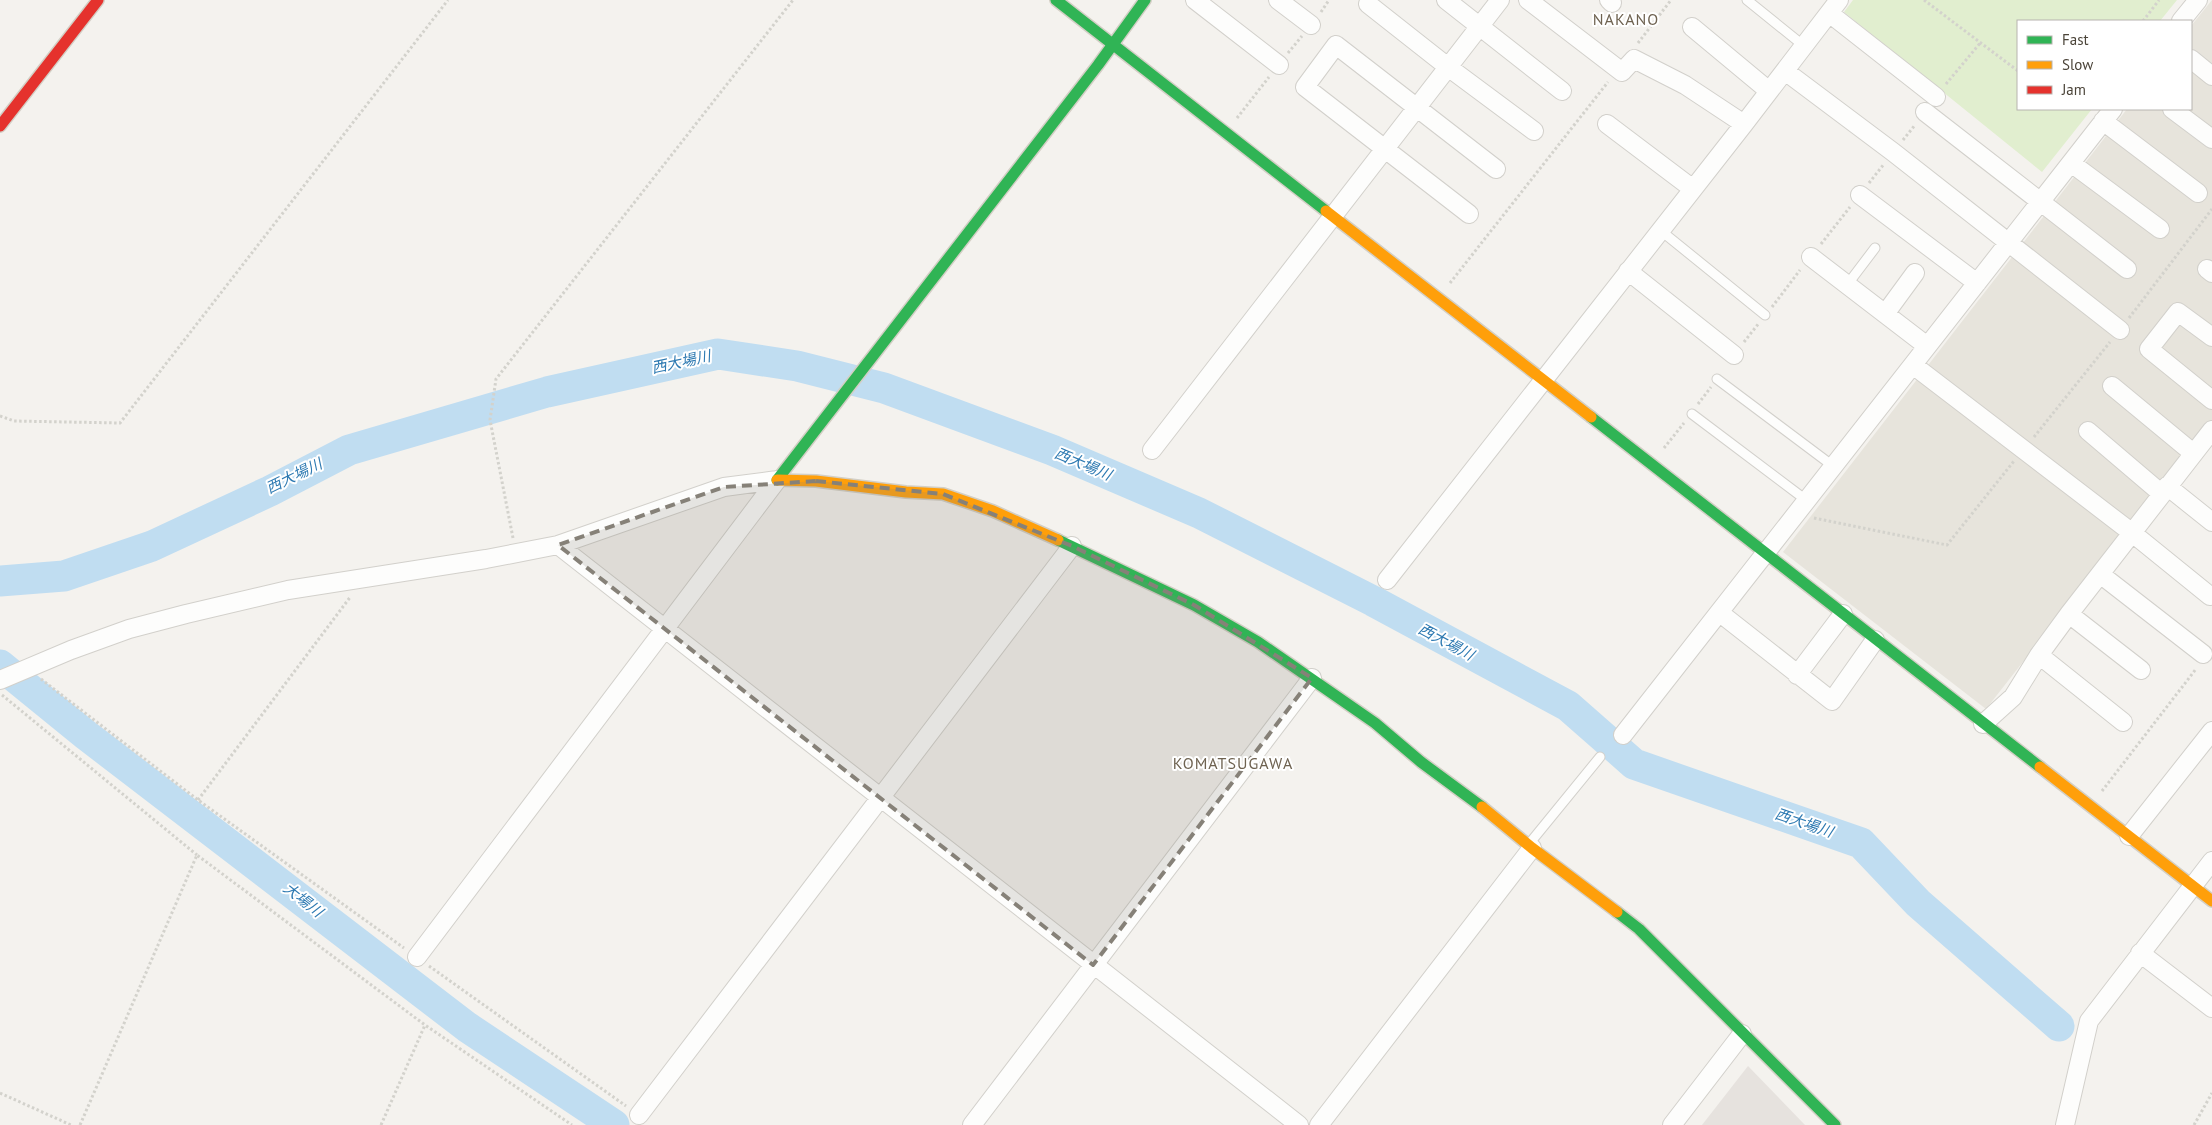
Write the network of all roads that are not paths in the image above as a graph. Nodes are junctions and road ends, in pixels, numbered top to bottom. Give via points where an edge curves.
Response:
1 (98, 0) edge
2 (1056, 0) edge
3 (1145, 0) edge
4 (1195, 0) edge
5 (1278, 0) edge
6 (1446, 0) edge
7 (1500, 0) edge
8 (1528, 0) edge
9 (1747, 0) edge
10 (2198, 0) edge
11 (1368, 4) dead end
12 (1834, 7) edge
13 (2182, 20) edge
14 (1311, 25) dead end
15 (1480, 27) junction
16 (1692, 27) dead end
17 (1112, 44) junction
18 (1804, 46) junction
19 (2192, 60) edge
20 (1279, 65) dead end
21 (1448, 67) junction
22 (1786, 71) junction
23 (2212, 76) edge
24 (1562, 91) dead end
25 (1769, 91) junction
26 (1936, 97) dead end
27 (1417, 108) junction
28 (2173, 110) edge
29 (1925, 112) dead end
30 (2108, 115) edge
31 (1607, 124) dead end
32 (1744, 124) junction
33 (0, 126) edge
34 (1534, 130) dead end
35 (2212, 138) edge
36 (1384, 150) junction
37 (2071, 163) junction
38 (1496, 169) dead end
39 (1693, 189) junction
40 (2198, 192) dead end
41 (1860, 195) dead end
42 (2040, 203) junction
43 (1469, 214) dead end
44 (1332, 216) junction
45 (2160, 229) dead end
46 (1660, 230) junction
47 (2009, 243) junction
48 (1875, 248) dead end
49 (1811, 257) dead end
50 (2127, 269) dead end
51 (1628, 271) junction
52 (1915, 273) dead end
53 (1976, 283) junction
54 (1847, 285) junction
55 (1886, 314) junction
56 (1765, 315) dead end
57 (2120, 330) road end
58 (2212, 337) edge
59 (1927, 346) junction
60 (1734, 355) dead end
61 (1913, 365) junction
62 (1717, 379) dead end
63 (1543, 380) junction
64 (2112, 386) dead end
65 (2212, 400) edge
66 (1692, 414) dead end
67 (2212, 430) edge
68 (2088, 431) dead end
69 (1152, 450) dead end
70 (2193, 454) junction
71 (1834, 466) junction
72 (777, 480) junction
73 (2165, 490) junction
74 (1806, 500) junction
75 (2212, 522) edge
76 (2131, 532) junction
77 (558, 545) junction
78 (1072, 546) junction
79 (1765, 554) junction
80 (2100, 574) junction
81 (1388, 580) dead end
82 (2210, 596) dead end
83 (1720, 613) junction
84 (1843, 614) junction
85 (2069, 614) junction
86 (665, 629) junction
87 (1875, 640) junction
88 (2039, 655) junction
89 (2201, 659) road end
90 (2141, 670) dead end
91 (1797, 675) junction
92 (1312, 678) junction
93 (0, 680) edge
94 (2123, 722) dead end
95 (1983, 724) junction
96 (2212, 731) edge
97 (1623, 735) dead end
98 (1600, 757) dead end
99 (882, 797) junction
100 (2129, 836) junction
101 (1530, 846) junction
102 (2212, 861) edge
103 (2192, 886) junction
104 (2212, 901) edge
105 (2140, 954) junction
106 (417, 957) road end
107 (1093, 965) junction
108 (2212, 1008) edge
109 (1742, 1034) junction
110 (639, 1115) road end
111 (972, 1125) edge
112 (1299, 1125) edge
113 (1319, 1125) edge
114 (1672, 1125) edge
115 (1835, 1125) edge
116 (2065, 1125) edge

1 - 33 street
2 - 17 street
3 - 17 street
4 - 20 street
5 - 14 street
6 - 15 street
7 - 15 street
8 - 32 street via 1622,72 1634,59 1685,85
9 - 18 lane
10 - 13 street
11 - 21 street
12 - 18 street
12 - 26 street
15 - 21 street
15 - 24 street
16 - 25 street
17 - 44 street
17 - 72 street
18 - 22 street
19 - 23 street
21 - 27 street
21 - 34 street
22 - 25 street
22 - 47 street
25 - 32 street
27 - 36 street
27 - 36 street via 1336,45 1306,88
27 - 38 street
28 - 35 street
29 - 42 street
30 - 37 street
30 - 40 street
31 - 39 street
32 - 39 street
36 - 43 street
36 - 44 street
37 - 42 street
37 - 45 street
39 - 46 street
41 - 53 street
42 - 47 street
42 - 50 street
44 - 63 street
44 - 69 street
46 - 51 street
46 - 56 lane
47 - 53 street
47 - 57 street
48 - 54 lane
49 - 54 street
51 - 60 street
51 - 63 street
52 - 55 street
53 - 59 street
54 - 55 street
55 - 59 street
58 - 65 street via 2178,312 2148,349
59 - 61 street
61 - 71 street
61 - 76 street
62 - 71 lane
63 - 79 street
63 - 81 street
64 - 70 street
66 - 74 lane
67 - 70 street
68 - 73 street
70 - 73 street
71 - 74 street
72 - 77 street via 724,487
72 - 78 street via 943,494 992,511
72 - 86 street
73 - 75 street
73 - 76 street
74 - 79 street
76 - 80 street
76 - 82 street
77 - 86 street
77 - 93 street via 288,590 130,630 71,650
78 - 92 street via 1194,605
78 - 99 street
79 - 83 street
79 - 84 street
80 - 85 street
80 - 89 street
83 - 91 street
83 - 97 street
84 - 87 street
84 - 91 street
85 - 88 street
85 - 90 street
86 - 99 street
86 - 106 street
87 - 91 street via 1832,701
87 - 95 street
88 - 94 street
88 - 95 street via 2013,697
92 - 101 street
92 - 107 street
95 - 100 street
96 - 100 street
98 - 101 lane
99 - 107 street
99 - 110 street
100 - 103 street
101 - 109 street via 1638,929
101 - 113 street
102 - 103 street
103 - 104 street
103 - 105 street
105 - 108 street
105 - 116 street via 2089,1021
107 - 111 street
107 - 112 street
109 - 114 street
109 - 115 street

